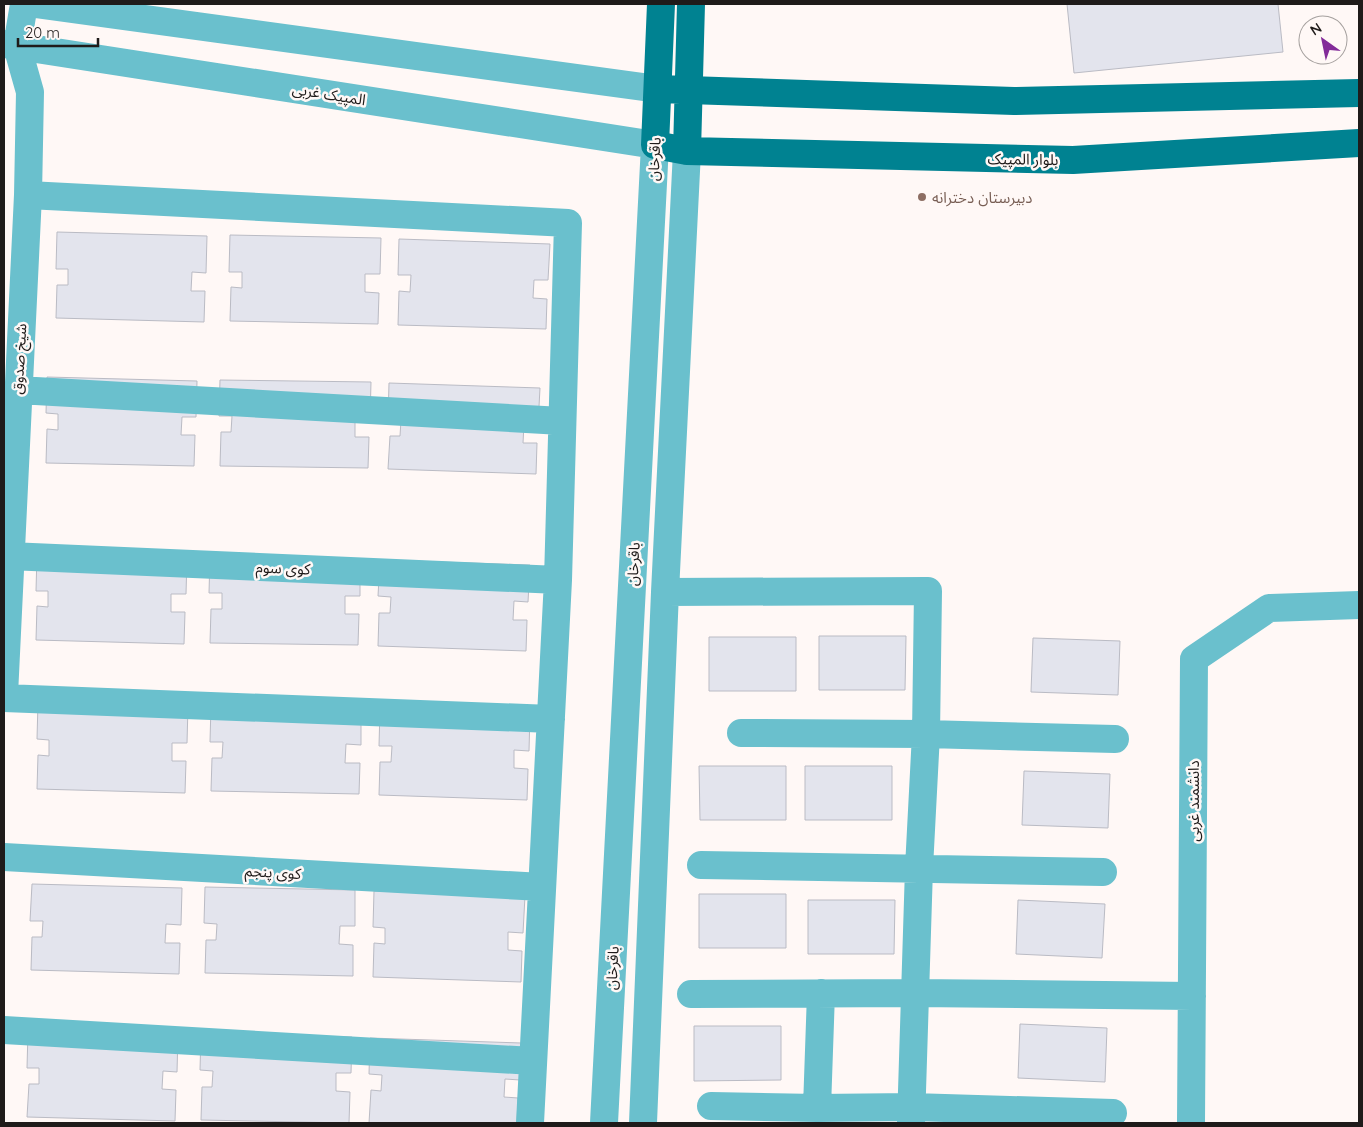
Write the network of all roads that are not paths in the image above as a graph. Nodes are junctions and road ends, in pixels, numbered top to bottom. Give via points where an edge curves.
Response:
1 (24, 4) edge
2 (35, 4) edge
3 (662, 4) edge
4 (691, 4) edge
5 (8, 50) edge
6 (658, 89) junction
7 (688, 90) junction
8 (1359, 93) edge
9 (1359, 142) edge
10 (655, 145) junction
11 (687, 151) junction
12 (28, 195) junction
13 (18, 390) junction
14 (562, 421) junction
15 (9, 556) junction
16 (558, 580) junction
17 (665, 592) junction
18 (1359, 606) edge
19 (4, 696) edge
20 (550, 719) junction
21 (740, 733) dead end
22 (926, 734) junction
23 (1115, 739) dead end
24 (4, 858) edge
25 (700, 865) dead end
26 (919, 868) junction
27 (1103, 872) dead end
28 (542, 886) junction
29 (821, 993) junction
30 (915, 993) junction
31 (691, 994) dead end
32 (1192, 996) junction
33 (4, 1030) edge
34 (533, 1061) junction
35 (710, 1106) dead end
36 (817, 1108) junction
37 (1113, 1113) dead end
38 (911, 1115) edge
39 (530, 1123) edge
40 (604, 1123) edge
41 (643, 1123) edge
42 (1191, 1123) edge

1 - 5 street
2 - 6 street
3 - 6 main road, باقرخان
4 - 7 main road
5 - 10 street, المپیک غربی
5 - 12 street, شیخ صدوق via 30,92
6 - 7 main road
6 - 10 main road, باقرخان
7 - 8 main road via 1014,101
7 - 11 main road
9 - 11 main road, بلوار المپیک via 1073,160
10 - 11 main road, بلوار المپیک
10 - 40 street, باقرخان
11 - 17 street
12 - 13 street, شیخ صدوق
12 - 14 street via 568,223
13 - 14 street
13 - 15 street, شیخ صدوق
14 - 16 street
15 - 16 street, کوی سوم
15 - 19 street, شیخ صدوق
16 - 20 street
17 - 22 street via 928,591
17 - 41 street
18 - 32 street, دانشمند غربی via 1269,608 1194,659
19 - 20 street
20 - 28 street
21 - 22 street
22 - 23 street
22 - 26 street
24 - 28 street, کوی پنجم
25 - 26 street
26 - 27 street
26 - 30 street
28 - 34 street
29 - 30 street
29 - 31 street
29 - 36 street
30 - 32 street
30 - 38 street
32 - 42 street, دانشمند غربی
33 - 34 street
34 - 39 street
35 - 36 street
36 - 38 street
37 - 38 street

